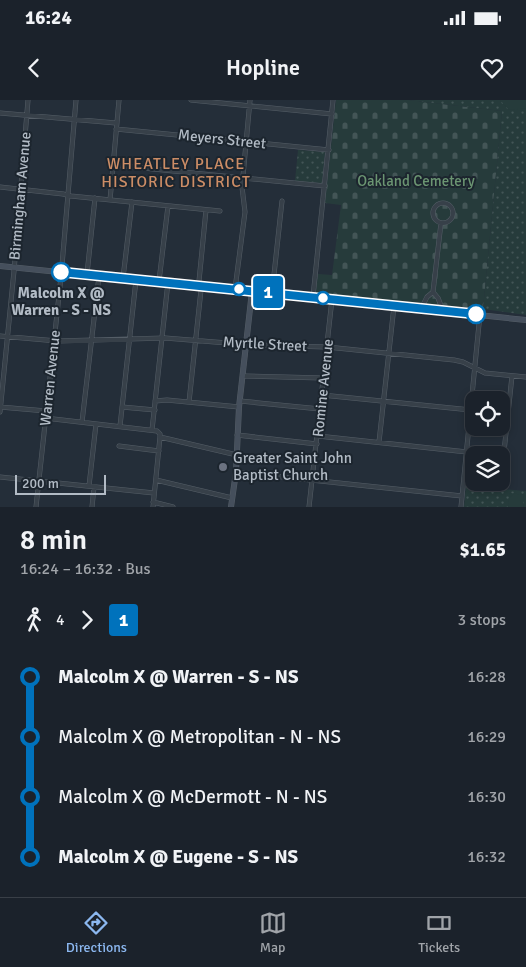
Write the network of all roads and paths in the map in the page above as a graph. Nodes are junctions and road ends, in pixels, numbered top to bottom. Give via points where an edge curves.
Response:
1 (28, 100) edge
2 (76, 100) edge
3 (118, 100) edge
4 (191, 100) edge
5 (250, 100) edge
6 (333, 100) edge
7 (249, 106) junction
8 (0, 113) edge
9 (332, 114) junction
10 (27, 115) junction
11 (75, 119) junction
12 (116, 123) junction
13 (116, 129) junction
14 (246, 142) junction
15 (328, 150) junction
16 (113, 165) junction
17 (243, 178) junction
18 (325, 186) junction
19 (0, 187) edge
20 (20, 189) junction
21 (67, 195) junction
22 (95, 198) junction
23 (110, 200) junction
24 (282, 201) dead end
25 (132, 202) junction
26 (168, 206) junction
27 (206, 210) junction
28 (220, 211) dead end
29 (441, 223) junction
30 (0, 266) edge
31 (14, 267) junction
32 (61, 272) junction
33 (87, 274) junction
34 (99, 276) junction
35 (123, 278) junction
36 (136, 279) junction
37 (159, 282) junction
38 (168, 282) junction
39 (200, 286) junction
40 (235, 289) junction
41 (252, 291) junction
42 (433, 292) junction
43 (272, 293) junction
44 (313, 297) junction
45 (332, 299) junction
46 (394, 306) junction
47 (421, 309) junction
48 (442, 311) junction
49 (480, 314) junction
50 (526, 320) edge
51 (0, 336) edge
52 (7, 337) junction
53 (162, 338) junction
54 (129, 339) junction
55 (91, 340) junction
56 (196, 340) junction
57 (54, 341) junction
58 (246, 345) junction
59 (327, 347) junction
60 (388, 354) junction
61 (475, 368) junction
62 (243, 376) junction
63 (512, 376) junction
64 (526, 377) edge
65 (323, 378) junction
66 (473, 391) edge
67 (322, 395) junction
68 (155, 401) junction
69 (383, 401) junction
70 (189, 402) junction
71 (240, 404) junction
72 (0, 407) edge
73 (122, 407) junction
74 (320, 409) junction
75 (465, 409) edge
76 (155, 410) junction
77 (46, 411) junction
78 (0, 412) edge
79 (45, 418) junction
80 (82, 422) junction
81 (96, 424) junction
82 (120, 426) junction
83 (152, 430) junction
84 (238, 435) junction
85 (318, 436) junction
86 (160, 437) junction
87 (379, 442) junction
88 (317, 444) junction
89 (118, 446) dead end
90 (505, 446) edge
91 (158, 451) junction
92 (465, 452) edge
93 (237, 455) junction
94 (465, 470) edge
95 (236, 472) junction
96 (0, 477) edge
97 (156, 480) junction
98 (312, 480) junction
99 (39, 481) junction
100 (91, 486) junction
101 (154, 493) junction
102 (462, 496) junction
103 (232, 498) junction
104 (153, 505) edge
105 (36, 507) edge
106 (92, 507) edge
107 (173, 507) edge
108 (231, 507) edge
109 (309, 507) edge
110 (461, 507) edge

1 - 10 street, Birmingham Avenue
2 - 11 street, Warren Avenue
3 - 12 street
4 - 7 street
5 - 7 street
6 - 9 street
7 - 9 street
7 - 14 street
8 - 10 street
9 - 15 street
10 - 11 street
10 - 20 street, Birmingham Avenue
11 - 12 street
11 - 21 street, Warren Avenue
12 - 13 street
13 - 14 street, Meyers Street
13 - 16 street
14 - 15 street, Meyers Street
14 - 17 street
15 - 18 street
16 - 17 street
16 - 23 street
17 - 18 street
17 - 40 street via 244,212
18 - 44 street
19 - 20 street
20 - 21 street
20 - 31 street, Birmingham Avenue
21 - 22 street
21 - 32 street, Warren Avenue
22 - 23 street
22 - 33 street
23 - 25 street
24 - 43 street
25 - 26 street
25 - 35 street
26 - 27 street
26 - 37 street
27 - 28 street
27 - 39 street
29 - 29 street via 448,222 453,215 452,208 443,202 435,205 432,212 435,220
29 - 42 street
30 - 31 street
31 - 32 street
31 - 52 street, Birmingham Avenue
32 - 33 street
32 - 57 street, Warren Avenue
33 - 34 street
34 - 35 street
34 - 55 street
35 - 36 street
36 - 37 street
36 - 54 street
37 - 38 street
38 - 39 street
38 - 53 street
39 - 40 street
39 - 56 street
40 - 41 street
41 - 43 street
41 - 58 street
42 - 47 street
42 - 48 street
43 - 44 street
44 - 45 street
45 - 46 street
45 - 59 street, Romine Avenue
46 - 47 street
46 - 60 street
47 - 48 street
48 - 49 street
49 - 50 street
49 - 61 street
51 - 52 street, Myrtle Street
52 - 57 street, Myrtle Street
52 - 72 street, Birmingham Avenue
53 - 54 street, Myrtle Street
53 - 56 street, Myrtle Street
53 - 68 street
54 - 55 street, Myrtle Street
54 - 73 street
55 - 57 street, Myrtle Street
55 - 80 street
56 - 58 street, Myrtle Street
56 - 70 street
57 - 77 street, Warren Avenue
58 - 59 street, Myrtle Street
58 - 62 street
59 - 60 street, Myrtle Street
59 - 65 street, Romine Avenue
60 - 61 street, Myrtle Street via 454,360
60 - 69 street
61 - 63 street, Myrtle Street via 485,373
61 - 66 street
62 - 65 street
62 - 71 street
63 - 64 street, Myrtle Street
63 - 90 street
65 - 67 street, Romine Avenue
67 - 69 street
67 - 74 street, Romine Avenue
68 - 70 street
68 - 76 street
69 - 75 street
69 - 87 street
70 - 71 street
71 - 74 street
71 - 84 street
72 - 77 street
72 - 78 street, Birmingham Avenue
73 - 76 street
73 - 82 street
74 - 85 street, Romine Avenue
76 - 83 street
77 - 79 street, Warren Avenue
79 - 80 street
79 - 99 street, Warren Avenue
80 - 81 street
81 - 82 street
81 - 100 street
82 - 83 street
83 - 86 street via 160,432
84 - 88 street
84 - 93 street
85 - 87 street
85 - 88 street, Romine Avenue
86 - 91 street
86 - 93 street
87 - 92 street
88 - 98 street, Romine Avenue
89 - 91 street
91 - 97 street
93 - 95 street
94 - 102 street
95 - 98 street
95 - 103 street
96 - 99 street
97 - 101 street
97 - 103 street
98 - 102 street
98 - 109 street, Romine Avenue
99 - 100 street
99 - 105 street, Warren Avenue
100 - 101 street
100 - 106 street
101 - 104 street
102 - 110 street
103 - 108 street
104 - 107 street

